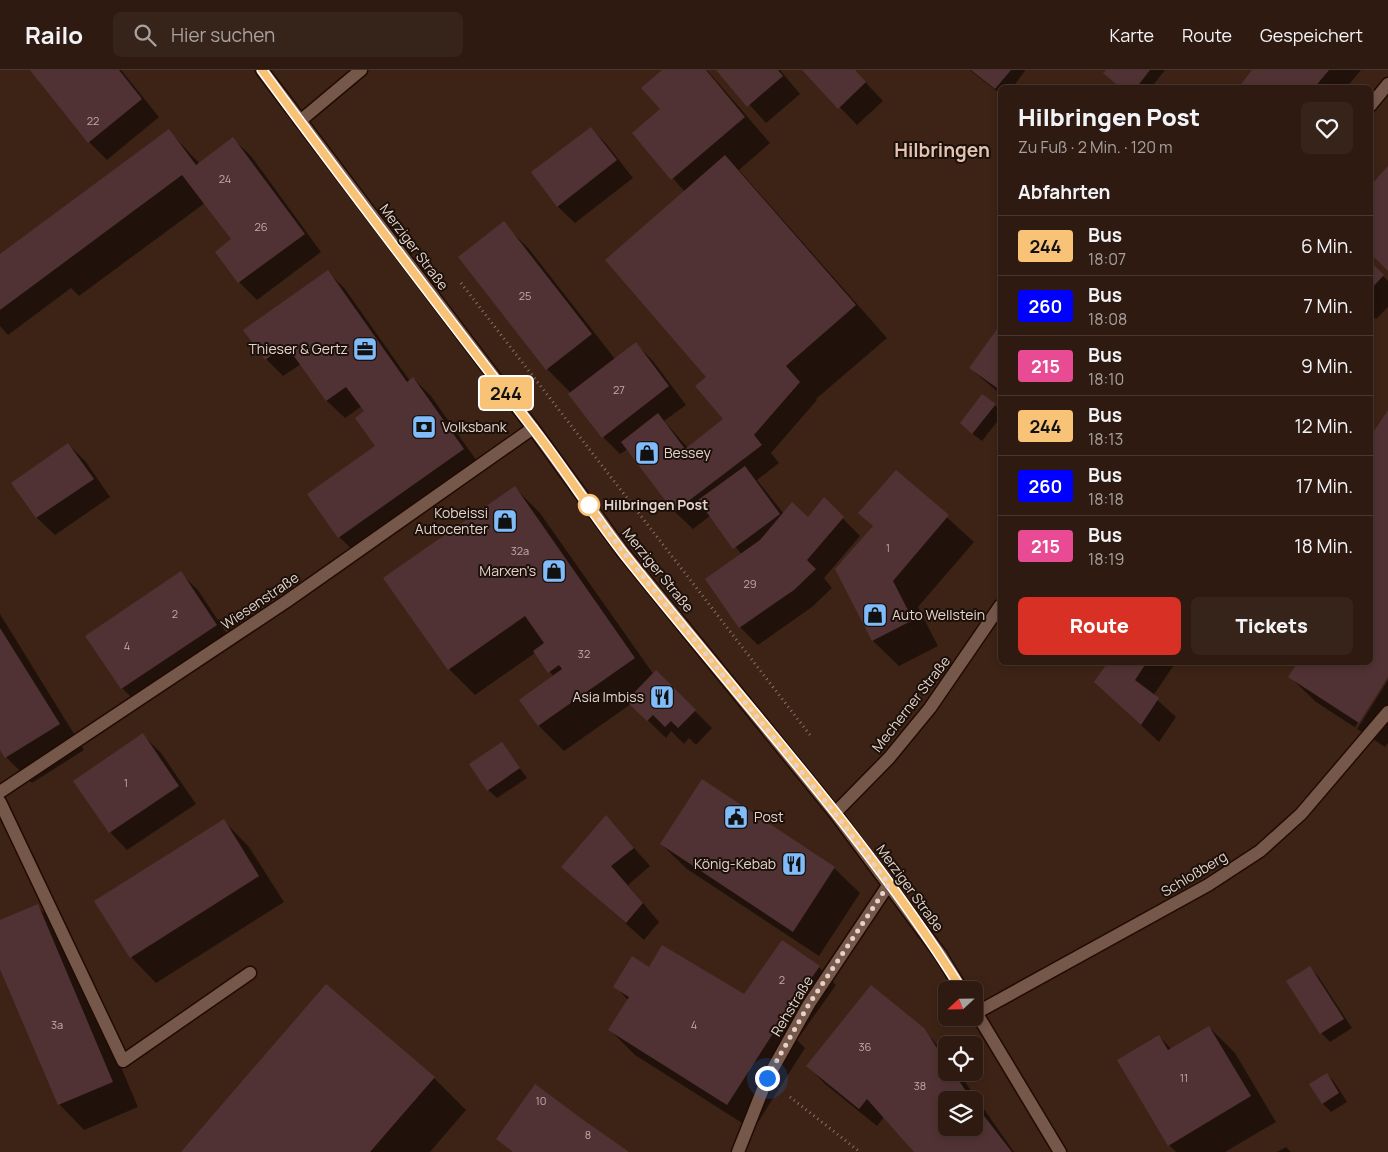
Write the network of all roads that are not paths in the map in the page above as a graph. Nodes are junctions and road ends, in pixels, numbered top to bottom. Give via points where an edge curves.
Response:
1 (262, 70) edge
2 (361, 70) edge
3 (1388, 84) edge
4 (1373, 102) edge
5 (300, 122) junction
6 (533, 428) junction
7 (998, 609) edge
8 (1388, 712) edge
9 (0, 792) edge
10 (0, 802) edge
11 (835, 813) junction
12 (889, 884) junction
13 (250, 973) dead end
14 (956, 981) edge
15 (983, 1007) edge
16 (983, 1024) edge
17 (738, 1152) edge
18 (1060, 1152) edge

1 - 5 main road, Merziger Straße
2 - 5 main road
3 - 4 main road
5 - 6 main road, Merziger Straße
6 - 9 main road, Wiesenstraße via 287,601
6 - 11 main road, Merziger Straße via 623,552
7 - 11 main road, Mecherner Straße via 930,708 889,758
8 - 15 main road, Schloßberg via 1301,814 1260,851 1208,885
10 - 13 main road via 123,1061
11 - 12 main road, Merziger Straße
12 - 14 main road, Merziger Straße
12 - 17 main road, Rehstraße via 809,1004 767,1078
16 - 18 main road

